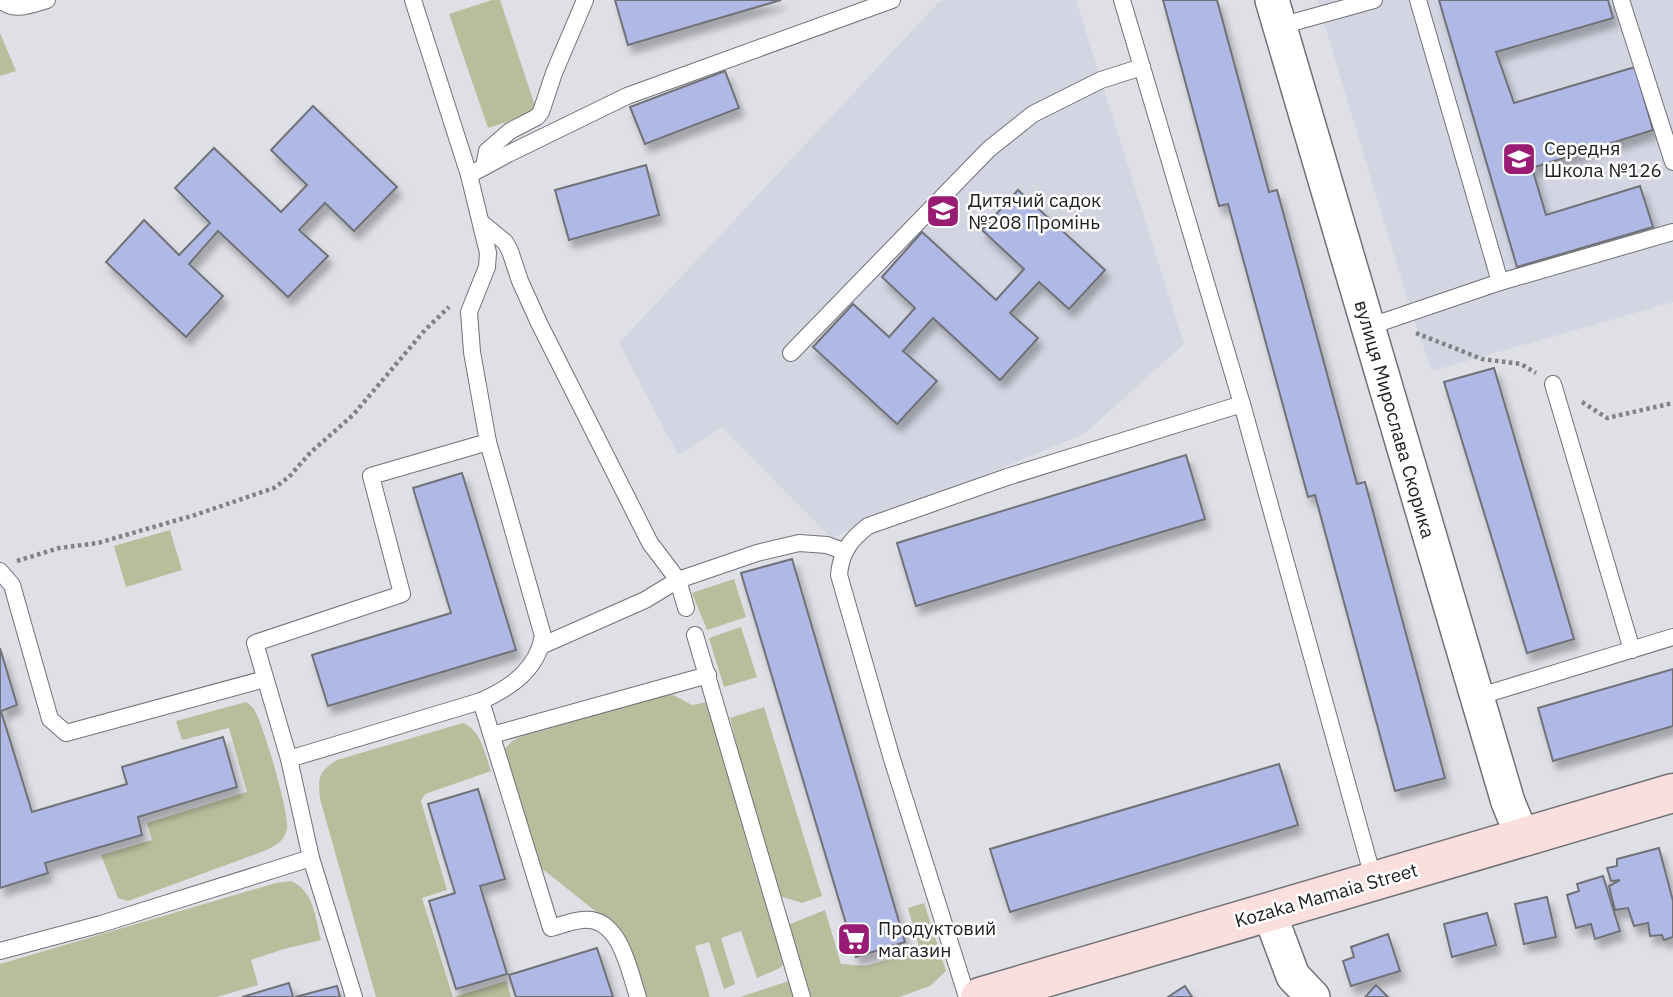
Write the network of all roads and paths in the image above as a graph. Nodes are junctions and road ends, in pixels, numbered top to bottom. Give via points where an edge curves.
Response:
1 (1, 0) edge
2 (47, 0) edge
3 (413, 0) edge
4 (585, 0) edge
5 (892, 0) edge
6 (1122, 0) edge
7 (1374, 0) edge
8 (1418, 0) edge
9 (1621, 0) edge
10 (1276, 13) edge
11 (1142, 67) junction
12 (1673, 162) edge
13 (484, 167) junction
14 (469, 176) junction
15 (483, 224) junction
16 (1673, 232) edge
17 (1500, 282) junction
18 (453, 303) dead end
19 (1379, 323) junction
20 (791, 353) dead end
21 (1553, 384) junction
22 (1673, 403) edge
23 (1242, 404) junction
24 (488, 442) junction
25 (844, 551) junction
26 (2, 572) edge
27 (678, 580) junction
28 (686, 608) dead end
29 (695, 635) dead end
30 (1673, 637) edge
31 (541, 646) junction
32 (1632, 650) junction
33 (708, 676) junction
34 (265, 679) junction
35 (1477, 697) junction
36 (481, 701) junction
37 (492, 736) junction
38 (289, 759) junction
39 (1673, 793) edge
40 (1522, 836) junction
41 (311, 858) junction
42 (1374, 881) junction
43 (1269, 912) junction
44 (0, 951) edge
45 (354, 997) edge
46 (638, 997) edge
47 (802, 997) edge
48 (967, 997) edge
49 (980, 997) edge
50 (1313, 997) edge

1 - 2 lane via 21,8
3 - 14 lane
4 - 13 lane via 541,112 487,151
5 - 13 lane via 627,96
6 - 11 lane
7 - 10 lane
8 - 17 lane
9 - 12 lane
10 - 19 street, вулиця Мирослава Скорика
11 - 20 lane via 1101,80 1033,114 989,149
11 - 23 lane
13 - 14 lane
14 - 15 lane
15 - 24 lane via 486,267 469,312
15 - 27 lane via 510,251 529,302 597,440 650,543
16 - 17 lane
17 - 19 lane
18 - 26 path via 353,415 274,488 98,543 35,555 13,562
19 - 21 path via 1482,359 1521,364
19 - 35 street, вулиця Мирослава Скорика
21 - 22 path via 1606,418
21 - 32 lane
23 - 25 lane via 905,512 868,526
23 - 42 lane
24 - 31 lane via 541,628
24 - 34 lane via 371,476 402,594 255,643
25 - 27 lane via 799,543
25 - 48 lane via 839,575
26 - 34 lane via 12,585 50,719 66,733
27 - 28 lane
27 - 31 lane via 645,600
29 - 33 lane
30 - 32 lane
31 - 36 lane via 521,677
32 - 35 lane
33 - 37 lane
33 - 47 lane
34 - 38 lane
35 - 40 street, вулиця Мирослава Скорика
36 - 37 lane
36 - 38 lane
37 - 46 lane via 551,928 582,920 602,923 619,943
38 - 41 lane
39 - 40 street, Kozaka Mamaia Street
40 - 42 street, Kozaka Mamaia Street
41 - 44 lane
41 - 45 lane
42 - 43 street, Kozaka Mamaia Street
43 - 49 street, Kozaka Mamaia Street
43 - 50 street via 1293,976

